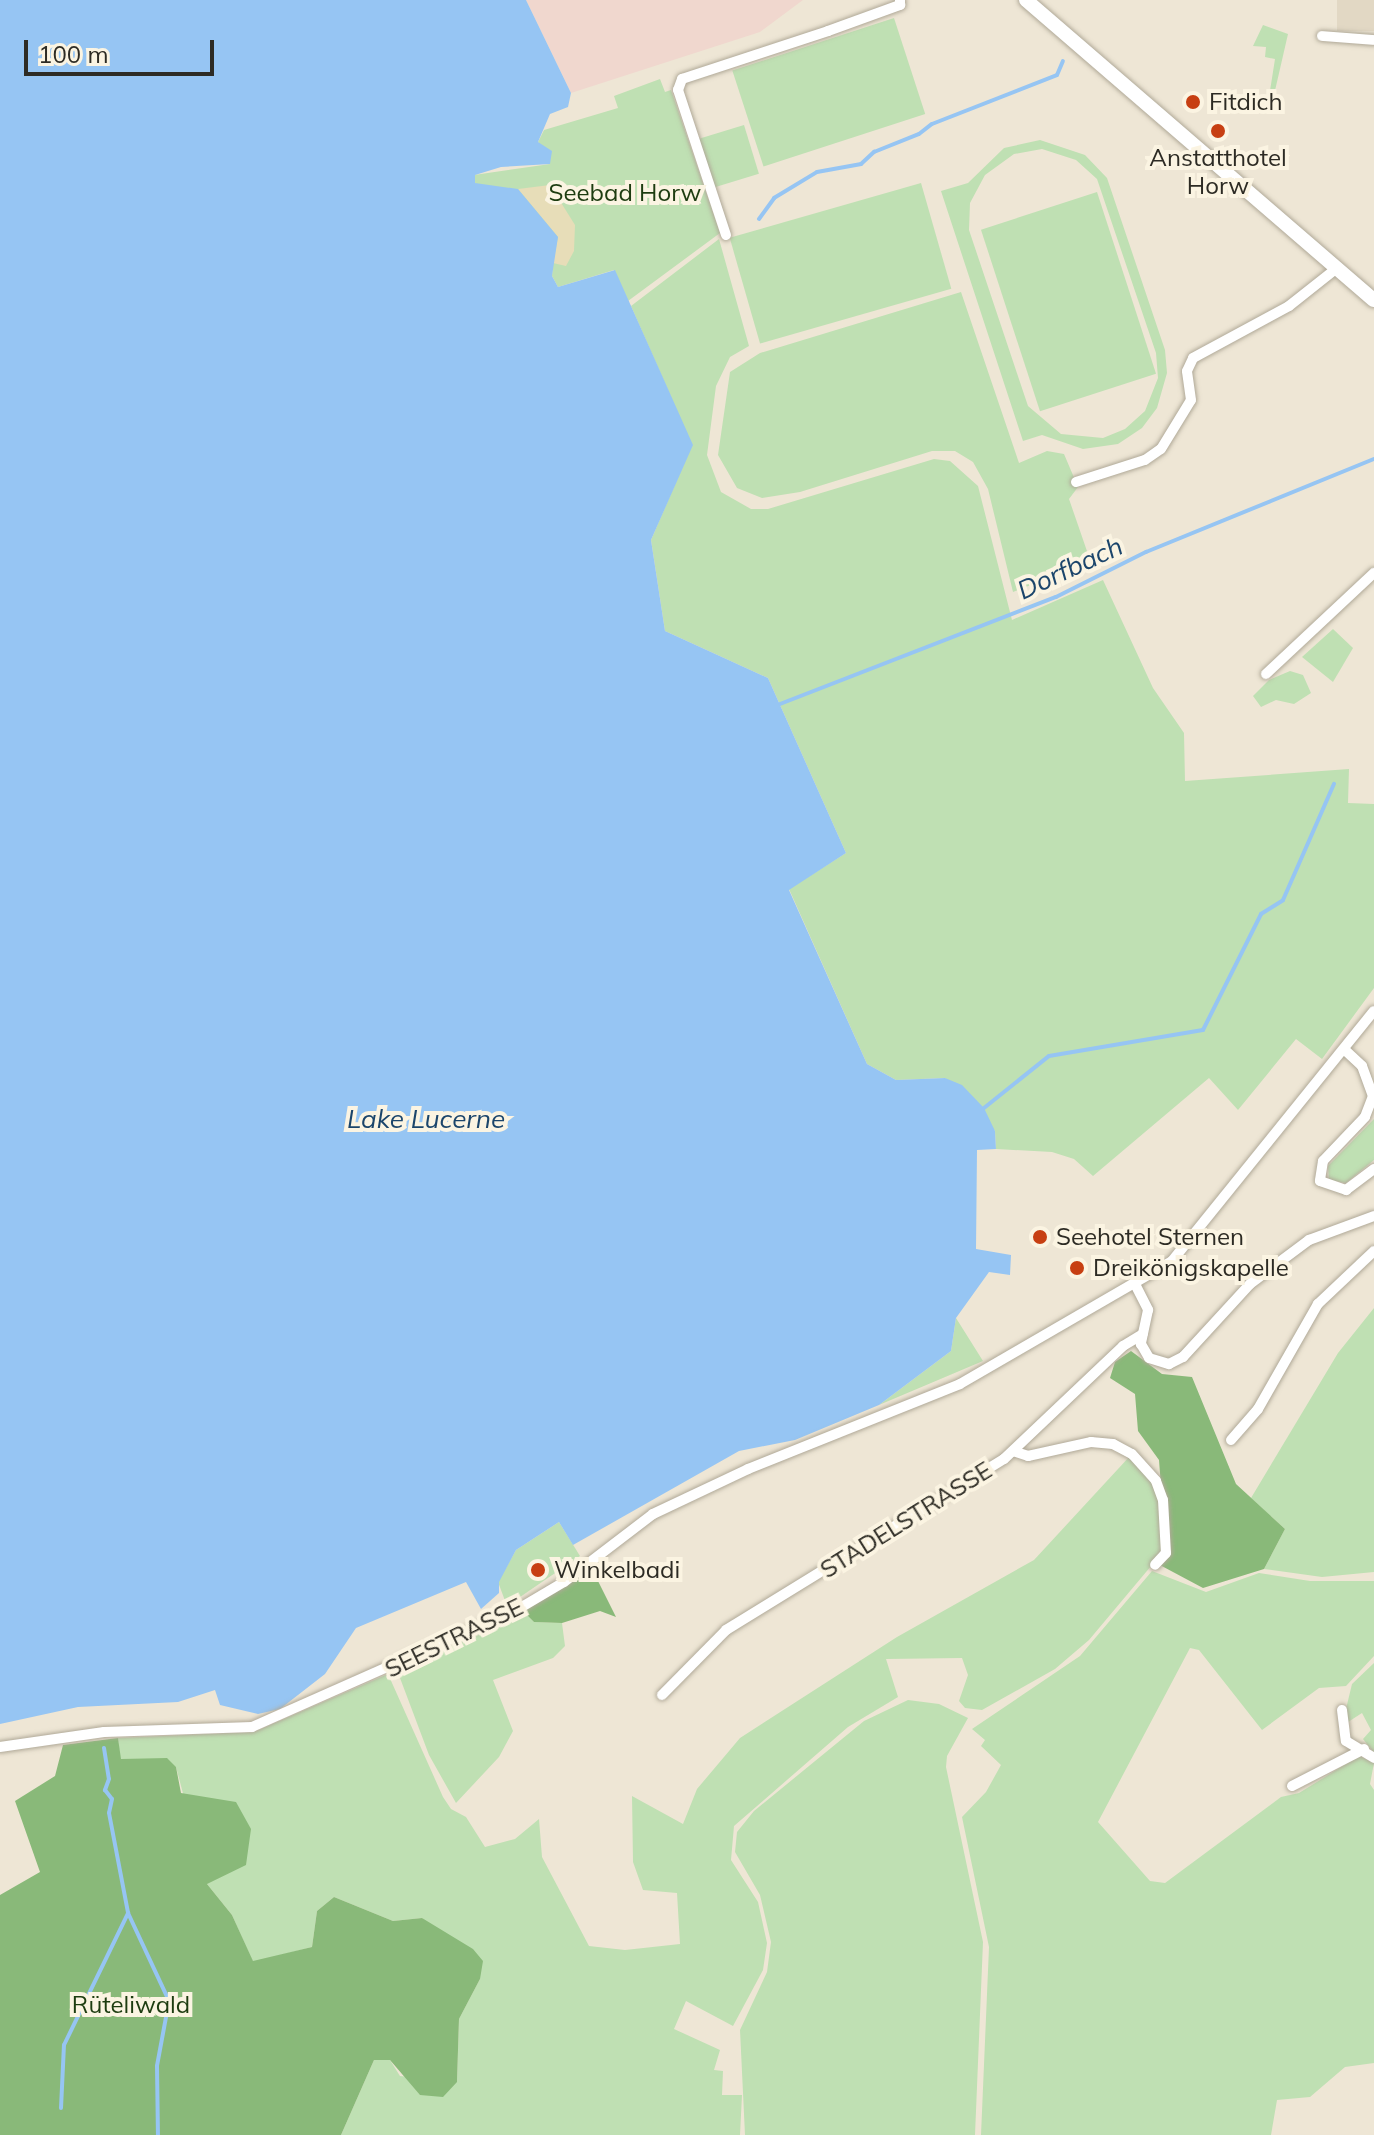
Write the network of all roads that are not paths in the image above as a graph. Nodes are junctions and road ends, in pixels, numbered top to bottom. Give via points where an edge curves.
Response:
1 (900, 0) edge
2 (1026, 0) edge
3 (1322, 36) dead end
4 (1374, 40) edge
5 (726, 235) dead end
6 (1337, 268) junction
7 (1374, 300) edge
8 (1076, 482) dead end
9 (1374, 573) edge
10 (1266, 674) dead end
11 (1374, 1011) edge
12 (1346, 1051) junction
13 (1374, 1169) edge
14 (1374, 1216) edge
15 (1374, 1251) edge
16 (1136, 1286) junction
17 (1143, 1334) junction
18 (1231, 1440) dead end
19 (1013, 1451) junction
20 (1155, 1565) dead end
21 (662, 1695) dead end
22 (1342, 1710) dead end
23 (0, 1747) edge
24 (1364, 1749) junction
25 (1374, 1758) edge
26 (1292, 1786) dead end

1 - 5 street via 900,5 843,26 682,79 678,90
2 - 6 main road
3 - 4 street
6 - 7 main road
6 - 8 street via 1289,306 1193,358 1187,371 1191,400 1161,449 1145,460
9 - 10 street
11 - 12 street
12 - 13 street via 1362,1066 1373,1096 1365,1117 1323,1161 1320,1181 1346,1190
12 - 16 street via 1172,1261
14 - 17 street via 1344,1224 1299,1248 1250,1284 1183,1357 1158,1364 1144,1352
15 - 18 street via 1318,1304 1258,1409
16 - 17 street via 1148,1310
16 - 23 street, SEESTRASSE via 960,1384 748,1469 653,1514 564,1582 520,1608 252,1727 104,1732
17 - 19 street, STADELSTRASSE via 1123,1346
19 - 20 street via 1028,1456 1091,1442 1113,1444 1132,1454 1156,1481 1163,1500 1166,1553
19 - 21 street, STADELSTRASSE via 726,1630
22 - 24 street via 1346,1741
24 - 25 street
24 - 26 street

